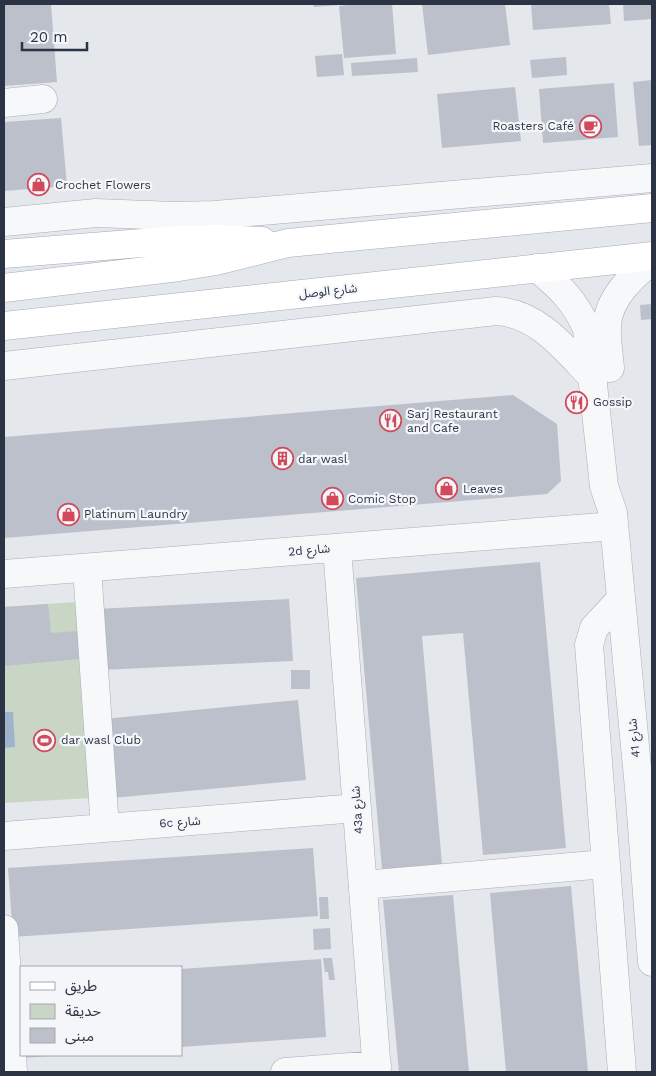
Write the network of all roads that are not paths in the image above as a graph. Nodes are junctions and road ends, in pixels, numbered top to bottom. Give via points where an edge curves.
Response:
1 (43, 99) dead end
2 (4, 103) edge
3 (652, 178) edge
4 (652, 208) edge
5 (4, 222) edge
6 (288, 243) junction
7 (4, 254) edge
8 (652, 256) edge
9 (652, 260) edge
10 (537, 268) junction
11 (4, 288) edge
12 (4, 326) edge
13 (4, 366) edge
14 (593, 378) junction
15 (613, 520) junction
16 (337, 548) junction
17 (87, 568) junction
18 (4, 574) edge
19 (621, 598) junction
20 (357, 808) junction
21 (105, 828) junction
22 (4, 836) edge
23 (605, 864) junction
24 (363, 885) junction
25 (4, 929) edge
26 (652, 962) edge
27 (377, 1069) edge
28 (13, 1072) edge
29 (285, 1072) edge
30 (622, 1072) edge

1 - 2 street
3 - 5 street via 208,216 96,213
4 - 6 main road
6 - 7 main road via 180,240
6 - 11 main road via 179,267
8 - 10 main road, شارع الوصل
9 - 15 street, شارع 41 via 621,290 609,313 607,338 619,474
10 - 12 main road, شارع الوصل
10 - 14 street, شارع 41 via 562,288 582,318 587,329
13 - 14 street via 496,311 517,314 533,322 553,337
14 - 15 street, شارع 41 via 604,486
15 - 16 street, 2d شارع
15 - 19 street, شارع 41
16 - 17 street, 2d شارع
16 - 20 street, 43a شارع
17 - 18 street, 2d شارع
17 - 21 street
19 - 23 street via 594,628 589,645
19 - 26 street, شارع 41
20 - 21 street, 6c شارع
20 - 24 street, 43a شارع
21 - 22 street, 6c شارع
23 - 24 street
23 - 30 street
24 - 27 street, 43a شارع
25 - 28 street
27 - 29 street

